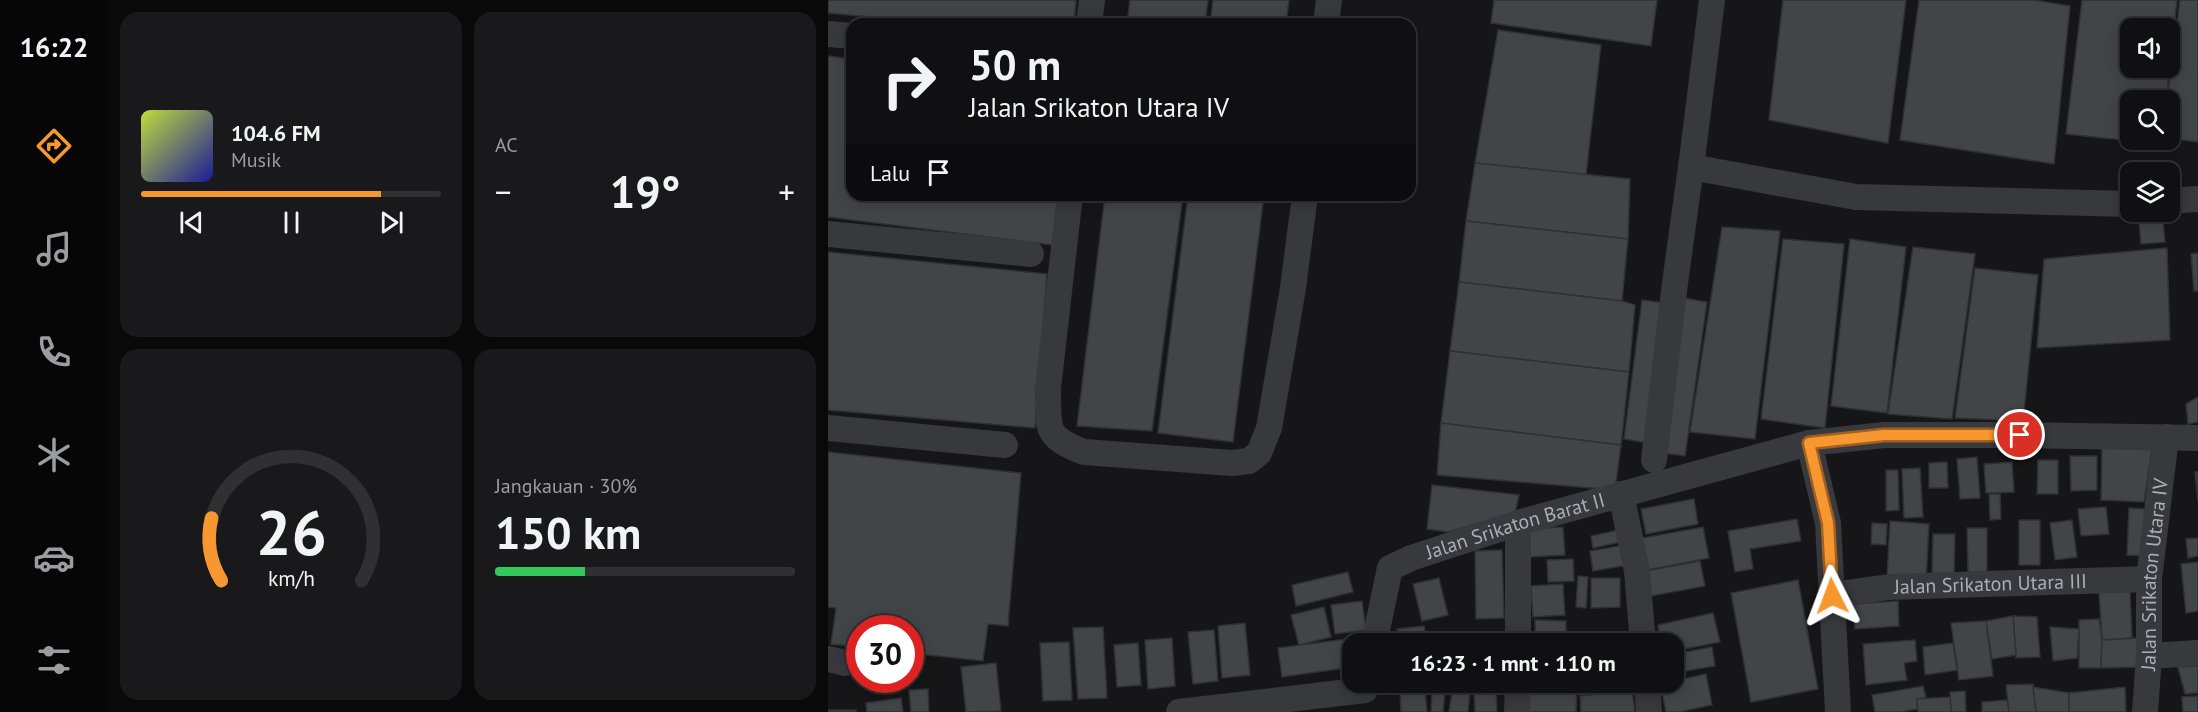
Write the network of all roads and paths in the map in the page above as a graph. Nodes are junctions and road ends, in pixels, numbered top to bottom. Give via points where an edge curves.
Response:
1 (1092, 0) edge
2 (1329, 0) edge
3 (1712, 0) edge
4 (1090, 18) edge
5 (1327, 18) edge
6 (828, 34) edge
7 (846, 36) edge
8 (1691, 167) junction
9 (2198, 199) edge
10 (2180, 200) edge
11 (1069, 201) edge
12 (1304, 201) edge
13 (2120, 204) edge
14 (828, 234) edge
15 (1031, 254) dead end
16 (828, 428) edge
17 (2166, 437) junction
18 (2198, 438) edge
19 (1809, 443) junction
20 (1005, 445) dead end
21 (1654, 460) dead end
22 (1621, 494) junction
23 (1518, 523) junction
24 (2149, 579) junction
25 (1832, 596) junction
26 (1376, 633) edge
27 (1518, 633) edge
28 (1642, 633) edge
29 (2198, 653) edge
30 (2149, 656) junction
31 (1518, 693) edge
32 (1648, 693) edge
33 (1365, 695) edge
34 (1179, 712) edge
35 (1517, 712) edge
36 (1649, 712) edge
37 (1838, 712) edge
38 (2145, 712) edge

1 - 4 street
2 - 5 street
3 - 8 street
6 - 7 street
8 - 13 street via 1856,197
8 - 21 street
9 - 10 street
11 - 12 street via 1048,388 1054,436 1084,452 1232,463 1250,461 1259,453 1269,429
14 - 15 street
16 - 20 street
17 - 18 street
17 - 19 street via 1884,435
17 - 24 street, Jalan Srikaton Utara IV
19 - 22 street, Jalan Srikaton Barat II
19 - 25 street via 1828,523
22 - 23 street, Jalan Srikaton Barat II
22 - 28 street, Jalan Srikaton Barat II via 1637,571
23 - 26 street, Jalan Srikaton Barat II via 1390,568
23 - 27 street
24 - 25 street, Jalan Srikaton Utara III via 1889,587
24 - 30 street, Jalan Srikaton Utara IV
25 - 37 street
29 - 30 street
30 - 38 street, Jalan Srikaton Utara IV
31 - 35 street
32 - 36 street
33 - 34 street

